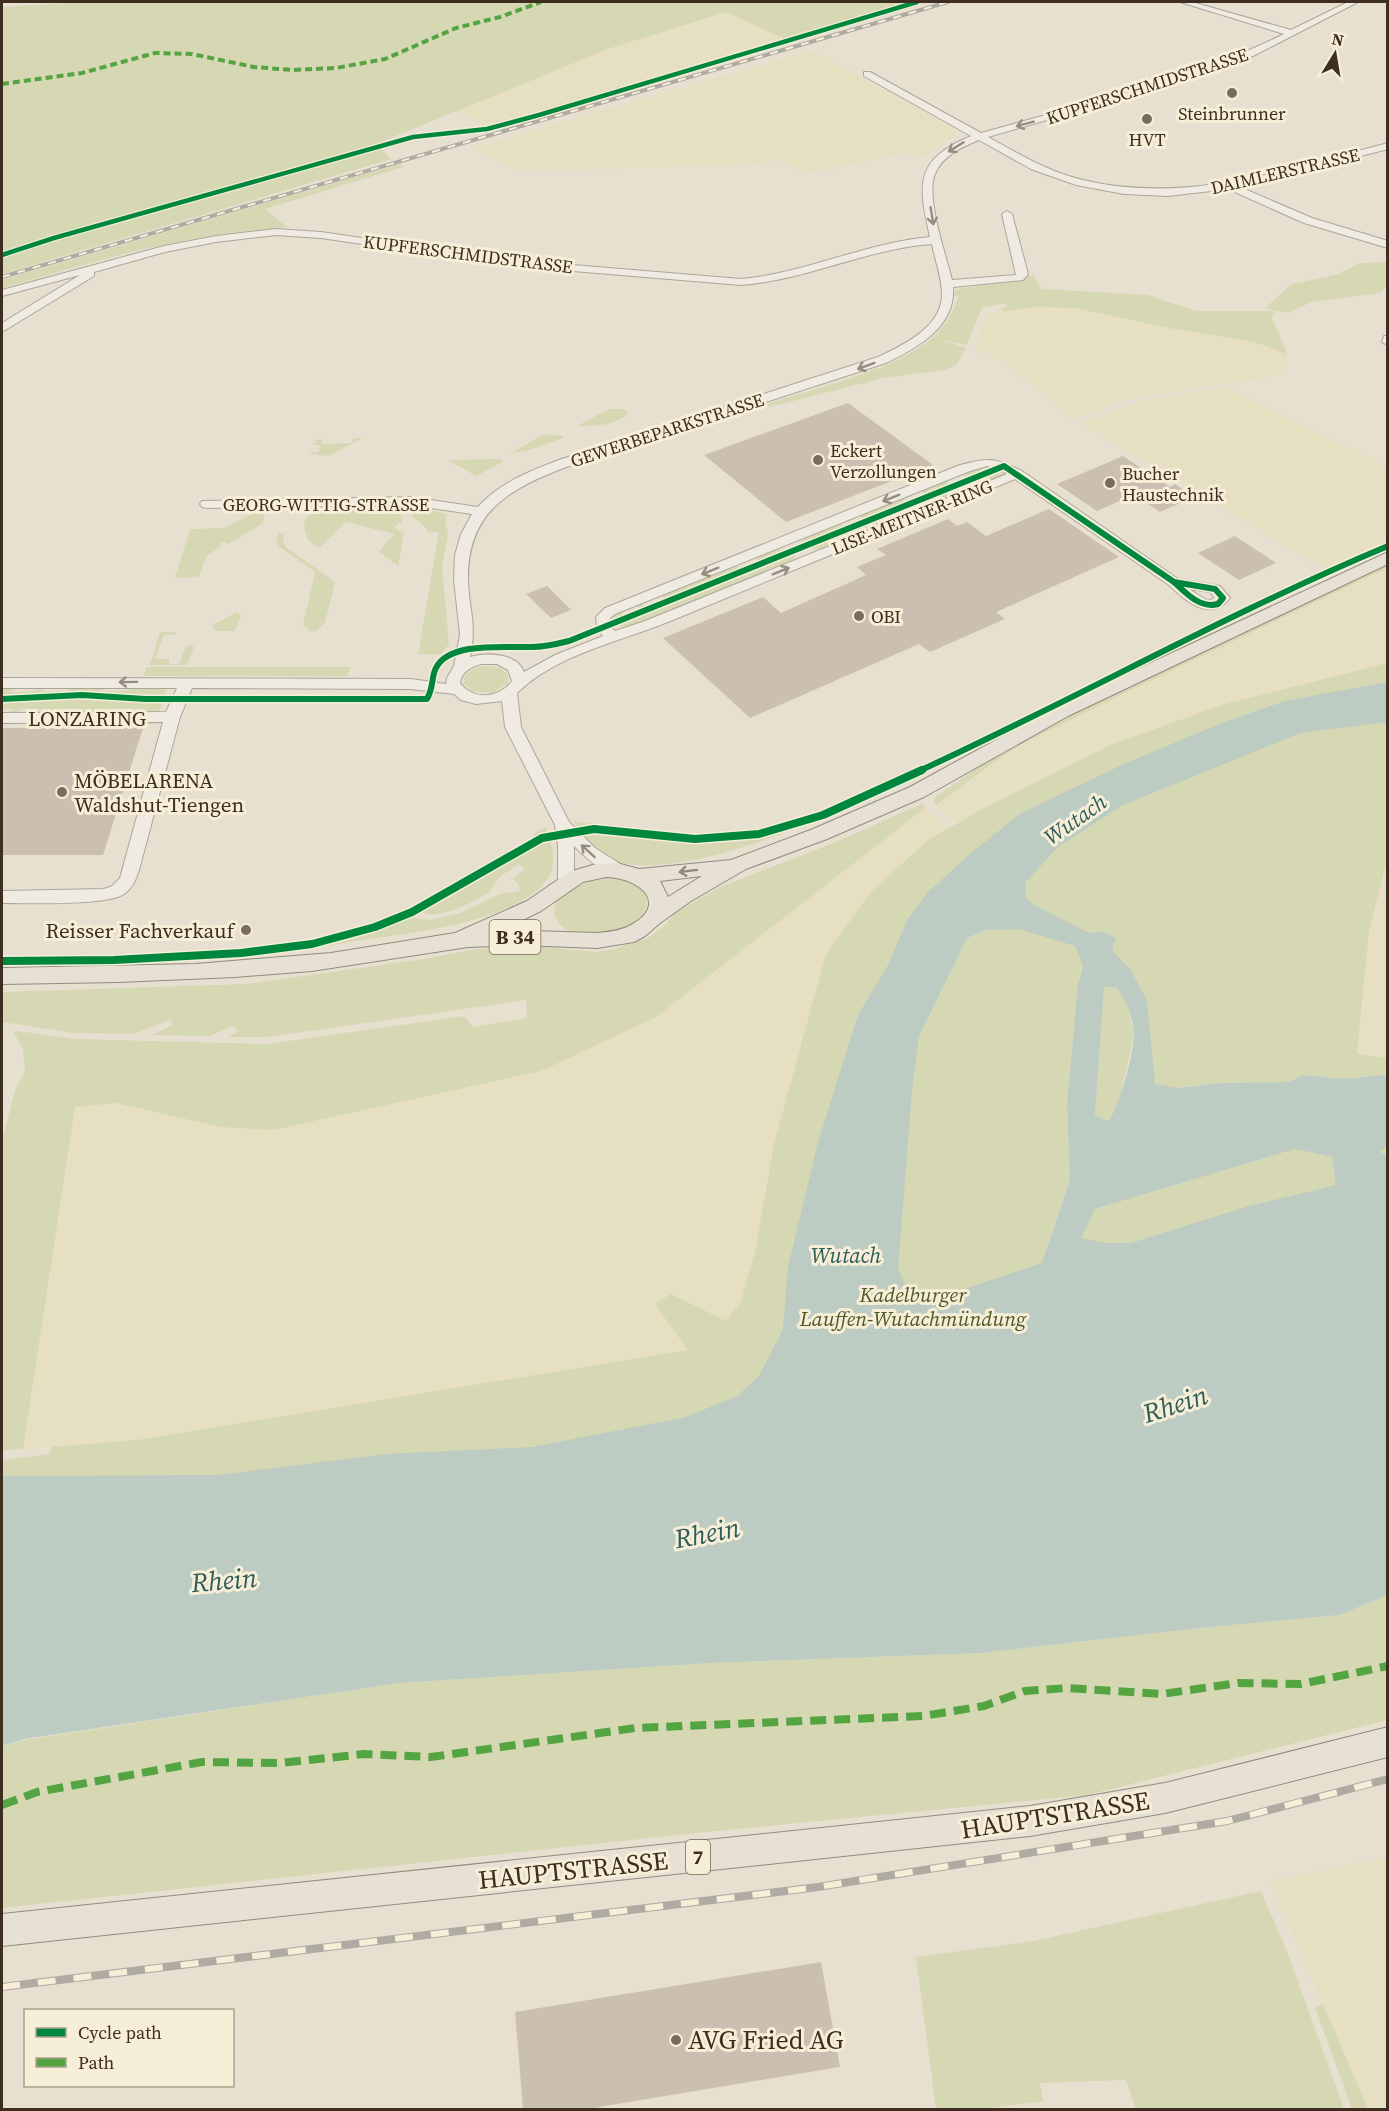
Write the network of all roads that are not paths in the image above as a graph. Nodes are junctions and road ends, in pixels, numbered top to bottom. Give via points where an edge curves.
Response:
1 (1184, 2) edge
2 (1354, 2) edge
3 (1292, 33) junction
4 (867, 74) dead end
5 (977, 137) junction
6 (1388, 146) edge
7 (938, 161) joint
8 (1232, 187) junction
9 (1007, 214) dead end
10 (936, 240) junction
11 (1388, 245) edge
12 (104, 265) junction
13 (947, 284) junction
14 (2, 293) edge
15 (2, 328) edge
16 (1017, 474) junction
17 (207, 504) dead end
18 (480, 511) junction
19 (787, 541) junction
20 (1388, 557) edge
21 (810, 559) junction
22 (1174, 582) dead end
23 (467, 635) junction
24 (613, 637) junction
25 (560, 658) junction
26 (491, 659) junction
27 (508, 663) junction
28 (459, 669) junction
29 (519, 681) junction
30 (2, 683) edge
31 (187, 684) junction
32 (411, 684) junction
33 (456, 690) junction
34 (509, 693) junction
35 (479, 700) junction
36 (172, 717) junction
37 (2, 718) edge
38 (513, 727) junction
39 (563, 825) junction
40 (739, 864) junction
41 (628, 873) junction
42 (559, 889) junction
43 (2, 897) edge
44 (655, 917) junction
45 (571, 938) junction
46 (459, 940) junction
47 (2, 976) edge
48 (1388, 1742) edge
49 (2, 1930) edge

1 - 3 street
2 - 3 street, KUPFERSCHMIDSTRASSE
3 -> 5 street, KUPFERSCHMIDSTRASSE via 1199,73
4 - 5 street, DAIMLERSTRASSE
5 -> 7 street, KUPFERSCHMIDSTRASSE via 956,146
5 - 8 street, DAIMLERSTRASSE via 1056,177 1094,187 1142,194
6 - 8 street, DAIMLERSTRASSE
7 -> 10 street, GEWERBEPARKSTRASSE via 926,182
8 - 11 street via 1296,217
9 - 13 street via 1022,274 1019,278
10 - 12 street, KUPFERSCHMIDSTRASSE via 866,251 772,280 741,282 513,263 276,232 216,238
10 - 13 street, GEWERBEPARKSTRASSE
12 - 14 street, KUPFERSCHMIDSTRASSE
12 - 15 street
13 -> 18 street, GEWERBEPARKSTRASSE via 947,305 941,317 900,352 539,472
16 -> 19 street, LISE-MEITNER-RING via 999,463 965,468
16 - 21 street, LISE-MEITNER-RING
16 - 22 street
17 - 18 street, GEORG-WITTIG-STRASSE via 410,501
18 - 23 street, GEWERBEPARKSTRASSE via 468,529 461,560
19 - 21 street, LISE-MEITNER-RING
19 -> 24 street, LISE-MEITNER-RING via 610,611 603,617 604,628
20 - 40 main road, B 34 via 1070,708 917,792
24 -> 21 street, LISE-MEITNER-RING
23 - 26 street
23 - 28 street, GEWERBEPARKSTRASSE
24 - 25 street, LISE-MEITNER-RING
25 - 27 street, LISE-MEITNER-RING
25 - 29 street, LISE-MEITNER-RING
26 - 27 street
26 - 28 street via 480,659
27 - 29 street
28 - 32 street
28 - 33 street, GEWERBEPARKSTRASSE via 453,683
29 - 34 street
31 -> 30 street, LONZARING
31 - 32 street, LONZARING
31 - 36 street
32 - 33 street
33 - 35 street
34 - 35 street
34 - 38 street
35 - 38 street
36 - 37 street, LONZARING
36 - 43 street via 131,870 118,890 91,897
38 - 39 street
41 -> 39 street via 589,852
39 - 42 street via 566,846
40 -> 41 main road, B 34
40 - 44 main road, B 34
41 - 42 main road, B 34 via 597,871 575,878
41 - 44 main road via 653,887 658,895
42 - 45 main road via 548,904 549,920
42 - 46 main road, B 34 via 518,914
44 - 45 main road, B 34 via 619,938
45 - 46 main road, B 34
46 - 47 main road, B 34 via 262,967 147,975
48 - 49 main road, HAUPTSTRASSE / 7 via 1165,1798 1030,1821

